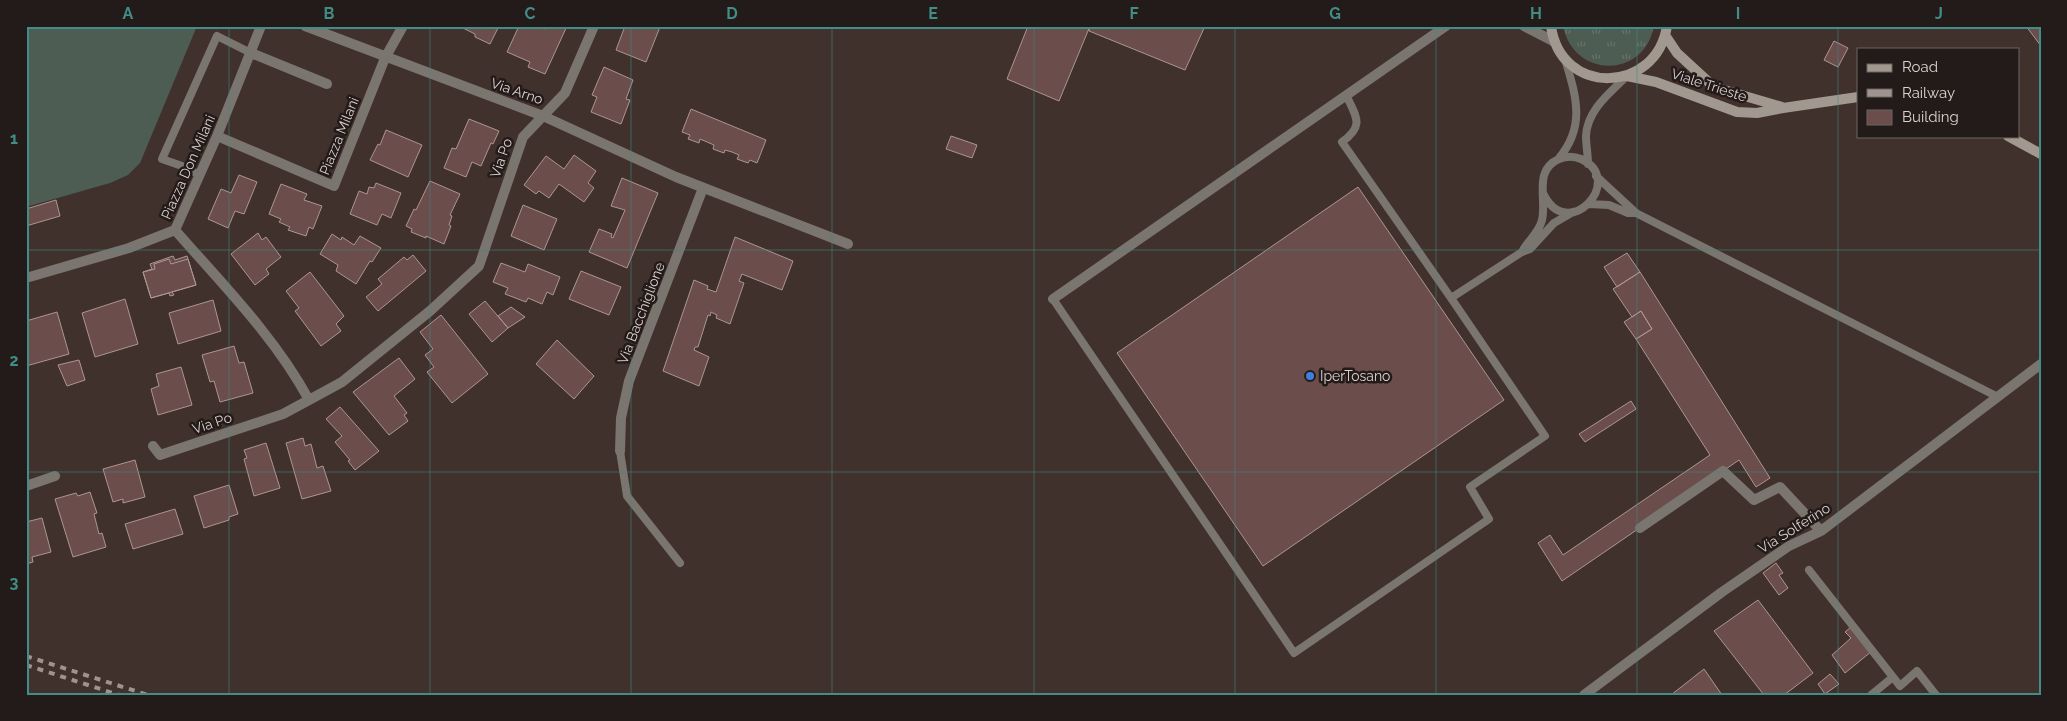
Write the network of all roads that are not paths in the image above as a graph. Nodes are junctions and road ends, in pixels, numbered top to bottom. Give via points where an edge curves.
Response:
1 (260, 26) edge
2 (305, 26) edge
3 (403, 26) edge
4 (594, 26) edge
5 (1446, 26) edge
6 (1524, 26) edge
7 (1551, 26) edge
8 (1666, 30) edge
9 (1555, 42) junction
10 (251, 53) junction
11 (385, 58) junction
12 (1565, 59) junction
13 (1627, 76) junction
14 (327, 84) dead end
15 (1347, 97) junction
16 (1857, 97) edge
17 (1783, 108) junction
18 (544, 116) junction
19 (217, 136) junction
20 (2012, 138) edge
21 (2041, 154) edge
22 (1558, 159) junction
23 (1588, 164) junction
24 (200, 175) junction
25 (1596, 176) junction
26 (703, 188) junction
27 (1543, 193) junction
28 (1589, 204) junction
29 (1573, 212) junction
30 (1636, 213) junction
31 (175, 230) junction
32 (848, 244) dead end
33 (1522, 252) junction
34 (26, 278) edge
35 (1451, 298) junction
36 (1053, 300) joint
37 (2041, 364) edge
38 (1998, 397) junction
39 (309, 400) junction
40 (153, 446) dead end
41 (620, 451) joint
42 (55, 476) dead end
43 (26, 486) edge
44 (1640, 528) dead end
45 (1821, 531) junction
46 (680, 564) dead end
47 (1809, 570) dead end
48 (1893, 677) junction
49 (1584, 695) edge
50 (1871, 695) edge
51 (1936, 695) edge

1 - 10 street, Piazza Don Milani
2 - 11 street
3 - 11 street
4 - 18 street, Via Arno via 565,93
5 - 15 street
6 - 9 street
7 - 9 main road, Viale Trieste
8 - 13 main road, Viale Trieste via 1661,46 1647,64
8 - 17 main road, Viale Trieste via 1677,53 1714,87
9 - 12 main road, Viale Trieste
10 - 14 street
10 - 19 street, Piazza Don Milani
10 - 24 lane via 217,36 162,159
11 - 18 street, Via Arno
11 - 19 street, Piazza Milani via 334,186
12 - 13 main road, Viale Trieste via 1591,76 1610,79
12 - 22 lane via 1575,94 1577,117 1568,147
13 - 17 main road, Viale Trieste via 1656,82 1737,112 1757,113
13 - 23 lane via 1603,99 1590,118 1586,136
15 - 35 lane via 1355,113 1356,128 1342,142
15 - 36 street
16 - 17 main road, Viale Trieste
18 - 26 street
18 - 39 street, Via Po via 524,137 478,266 430,311 342,382
19 - 24 street, Piazza Don Milani
20 - 21 main road
22 - 23 lane via 1571,156
22 - 27 lane via 1544,173
23 - 25 lane
24 - 31 street, Piazza Don Milani
25 - 28 lane via 1597,191
25 - 30 lane
26 - 32 street
26 - 41 street, Via Bacchiglione via 629,381 621,418
27 - 29 lane via 1555,208
27 - 33 lane via 1539,228
28 - 29 lane
28 - 30 lane via 1609,205
29 - 33 lane via 1554,223 1530,249
30 - 38 lane
31 - 34 street, Piazza Don Milani via 129,248
31 - 39 street via 261,328
33 - 35 lane
35 - 36 lane via 1545,436 1470,487 1489,519 1294,653
37 - 38 street, Via Solferino
38 - 45 street, Via Solferino
39 - 40 street, Via Po via 283,414 160,455
41 - 46 lane via 627,496
42 - 43 street
44 - 45 street via 1723,471 1754,500 1780,487
45 - 49 street, Via Solferino via 1789,546 1722,592
47 - 48 lane
48 - 50 lane
48 - 51 lane via 1900,686 1917,671

